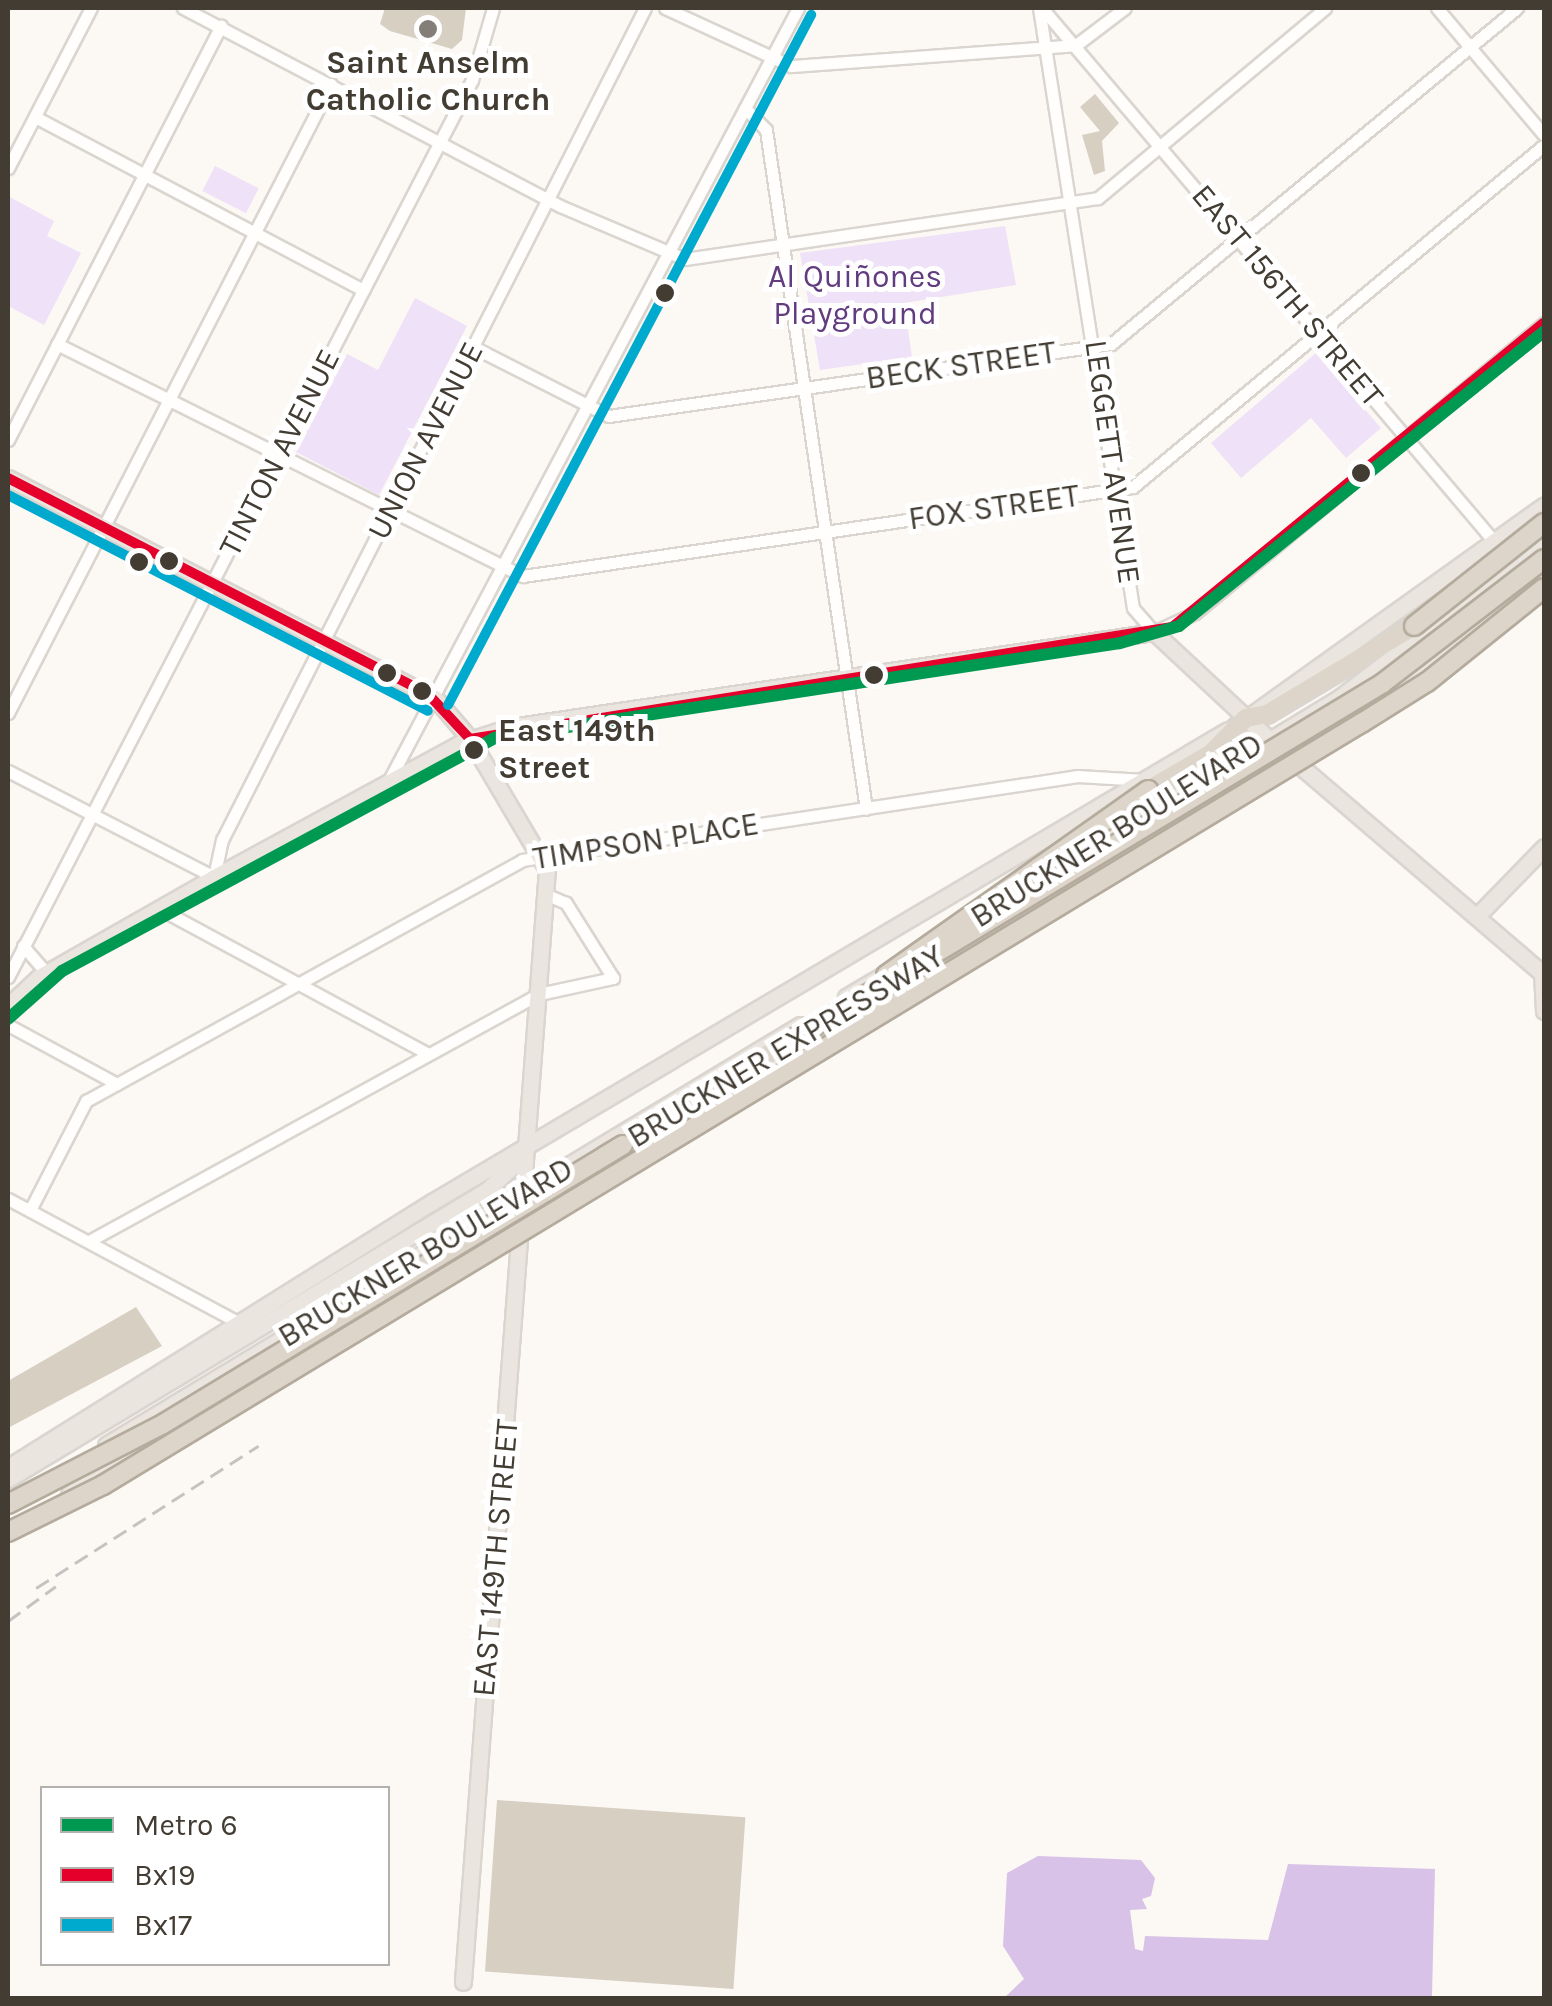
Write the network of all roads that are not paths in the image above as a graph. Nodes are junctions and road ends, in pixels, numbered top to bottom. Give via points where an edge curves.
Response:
1 (91, 8) edge
2 (184, 8) edge
3 (493, 8) edge
4 (645, 8) edge
5 (665, 8) edge
6 (798, 8) edge
7 (1040, 8) edge
8 (1125, 8) edge
9 (1325, 8) edge
10 (1437, 8) edge
11 (1517, 8) edge
12 (221, 26) junction
13 (1076, 45) junction
14 (1470, 46) junction
15 (1051, 48) junction
16 (769, 60) junction
17 (331, 84) junction
18 (744, 108) junction
19 (35, 116) junction
20 (1544, 135) edge
21 (441, 141) junction
22 (1160, 144) junction
23 (1544, 145) edge
24 (8, 168) edge
25 (145, 174) junction
26 (550, 197) junction
27 (1074, 202) junction
28 (254, 232) junction
29 (1238, 241) junction
30 (783, 244) junction
31 (666, 257) junction
32 (364, 290) junction
33 (1544, 324) edge
34 (1318, 334) junction
35 (57, 344) junction
36 (1095, 346) junction
37 (475, 348) junction
38 (804, 388) junction
39 (167, 401) junction
40 (588, 406) junction
41 (1406, 438) junction
42 (8, 440) edge
43 (278, 458) junction
44 (8, 478) edge
45 (1116, 491) junction
46 (1544, 505) edge
47 (389, 514) junction
48 (1544, 523) edge
49 (102, 527) junction
50 (825, 532) junction
51 (1544, 541) edge
52 (1496, 544) junction
53 (1544, 559) edge
54 (1515, 566) junction
55 (503, 572) junction
56 (1540, 583) edge
57 (212, 584) junction
58 (1154, 632) junction
59 (323, 640) junction
60 (847, 677) junction
61 (435, 698) junction
62 (8, 713) edge
63 (1246, 718) junction
64 (1267, 737) junction
65 (470, 738) junction
66 (1294, 760) junction
67 (8, 771) edge
68 (388, 784) junction
69 (1147, 786) junction
70 (866, 809) junction
71 (94, 815) junction
72 (1544, 847) edge
73 (542, 856) junction
74 (214, 877) junction
75 (547, 895) junction
76 (162, 910) junction
77 (1477, 916) junction
78 (24, 946) junction
79 (46, 972) junction
80 (1543, 974) edge
81 (8, 976) edge
82 (296, 984) junction
83 (540, 994) junction
84 (8, 1006) edge
85 (1544, 1011) edge
86 (8, 1026) edge
87 (795, 1038) junction
88 (427, 1054) junction
89 (118, 1084) junction
90 (528, 1151) junction
91 (524, 1193) junction
92 (8, 1199) edge
93 (30, 1210) junction
94 (522, 1214) junction
95 (89, 1240) junction
96 (237, 1322) junction
97 (231, 1394) junction
98 (156, 1415) junction
99 (8, 1467) edge
100 (8, 1479) edge
101 (8, 1504) edge
102 (8, 1529) edge
103 (463, 1982) dead end

1 - 19 street
2 - 12 street
3 - 21 street, TINTON AVENUE via 472,80
4 - 26 street, UNION AVENUE
5 - 16 street
6 - 16 street
7 - 13 street, EAST 156TH STREET
7 - 15 street, LEGGETT AVENUE
8 - 13 street
9 - 22 street
10 - 14 street
11 - 14 street, BECK STREET
12 - 17 street
12 - 25 street
13 - 15 street
13 - 22 street, EAST 156TH STREET
14 - 20 street
14 - 29 street, BECK STREET
15 - 16 street via 791,66
15 - 27 street, LEGGETT AVENUE
16 - 18 street
17 - 21 street
17 - 28 street
18 - 30 street via 766,130
18 - 31 street
19 - 24 street
19 - 25 street
21 - 26 street
21 - 32 street, TINTON AVENUE
22 - 27 street via 1098,198
22 - 29 street, EAST 156TH STREET
23 - 34 street, FOX STREET
25 - 28 street
25 - 35 street
26 - 31 street
26 - 37 street, UNION AVENUE
27 - 30 street
27 - 36 street, LEGGETT AVENUE
28 - 32 street
28 - 39 street
29 - 34 street, EAST 156TH STREET
29 - 36 street, BECK STREET via 1111,344
30 - 31 street
30 - 38 street
31 - 40 street
32 - 43 street, TINTON AVENUE
33 - 41 street
34 - 41 street, EAST 156TH STREET
34 - 45 street, FOX STREET via 1133,487
35 - 39 street
35 - 42 street
36 - 38 street, BECK STREET
36 - 45 street, LEGGETT AVENUE
37 - 40 street, BECK STREET
37 - 47 street, UNION AVENUE
38 - 40 street, BECK STREET via 609,416
38 - 50 street
39 - 43 street
39 - 49 street
40 - 55 street
41 - 52 street, EAST 156TH STREET
41 - 58 street via 1195,614
43 - 47 street
43 - 57 street, TINTON AVENUE
44 - 49 main road, EAST 149TH STREET
45 - 50 street, FOX STREET
45 - 58 street, LEGGETT AVENUE via 1134,616
46 - 52 main road, BRUCKNER BOULEVARD
47 - 55 street
47 - 59 street, UNION AVENUE
48 - 63 highway, bridge via 1414,626 1267,714
49 - 57 main road, EAST 149TH STREET
49 - 62 street
50 - 55 street, FOX STREET via 523,576
50 - 60 street
51 - 54 main road, BRUCKNER BOULEVARD
52 - 54 street, EAST 156TH STREET
52 - 63 main road, BRUCKNER BOULEVARD
53 - 87 highway, BRUCKNER EXPRESSWAY, bridge via 1384,683
54 - 56 street, EAST 156TH STREET
54 - 64 main road, BRUCKNER BOULEVARD via 1339,698
55 - 61 street
56 - 66 main road, BRUCKNER BOULEVARD
56 - 102 highway, BRUCKNER EXPRESSWAY, bridge via 1379,712 103,1485
57 - 59 main road, EAST 149TH STREET
57 - 71 street, TINTON AVENUE
58 - 60 main road
58 - 63 main road, LEGGETT AVENUE
59 - 61 main road, EAST 149TH STREET
59 - 74 street, UNION AVENUE via 222,840
60 - 65 main road
60 - 70 street
61 - 65 main road, EAST 149TH STREET
61 - 68 street
63 - 64 main road, LEGGETT AVENUE
63 - 69 highway via 1210,754
64 - 66 main road, LEGGETT AVENUE
64 - 91 main road, BRUCKNER BOULEVARD
65 - 68 main road
65 - 73 main road, EAST 149TH STREET
66 - 77 main road, LEGGETT AVENUE
66 - 94 main road, BRUCKNER BOULEVARD
67 - 71 street
68 - 74 main road
69 - 70 street, TIMPSON PLACE via 1078,776
69 - 87 highway, bridge
69 - 90 main road, BRUCKNER BOULEVARD
70 - 73 street, TIMPSON PLACE
71 - 74 street
71 - 78 street, TINTON AVENUE
72 - 77 main road
73 - 75 main road, EAST 149TH STREET
73 - 82 street, TIMPSON PLACE via 522,860
74 - 76 main road
75 - 83 main road, EAST 149TH STREET
75 - 83 street via 566,903 613,978
76 - 79 main road
76 - 82 street
77 - 80 main road, LEGGETT AVENUE
78 - 79 street
78 - 81 street, TINTON AVENUE
79 - 84 main road
80 - 85 main road
82 - 88 street
82 - 89 street, TIMPSON PLACE
83 - 88 street
83 - 90 main road, EAST 149TH STREET
86 - 89 street
87 - 101 highway, BRUCKNER EXPRESSWAY, bridge via 162,1424
88 - 95 street
89 - 93 street, TIMPSON PLACE via 86,1101
90 - 91 main road, EAST 149TH STREET
90 - 96 main road, BRUCKNER BOULEVARD
90 - 100 main road, BRUCKNER BOULEVARD via 486,1190
91 - 94 main road, EAST 149TH STREET
91 - 98 main road, BRUCKNER BOULEVARD
92 - 93 street
93 - 95 street
94 - 97 main road, BRUCKNER BOULEVARD
94 - 103 main road, EAST 149TH STREET
95 - 96 street
96 - 99 main road, BRUCKNER BOULEVARD
97 - 98 main road
97 - 102 main road, BRUCKNER BOULEVARD
98 - 101 main road, BRUCKNER BOULEVARD

